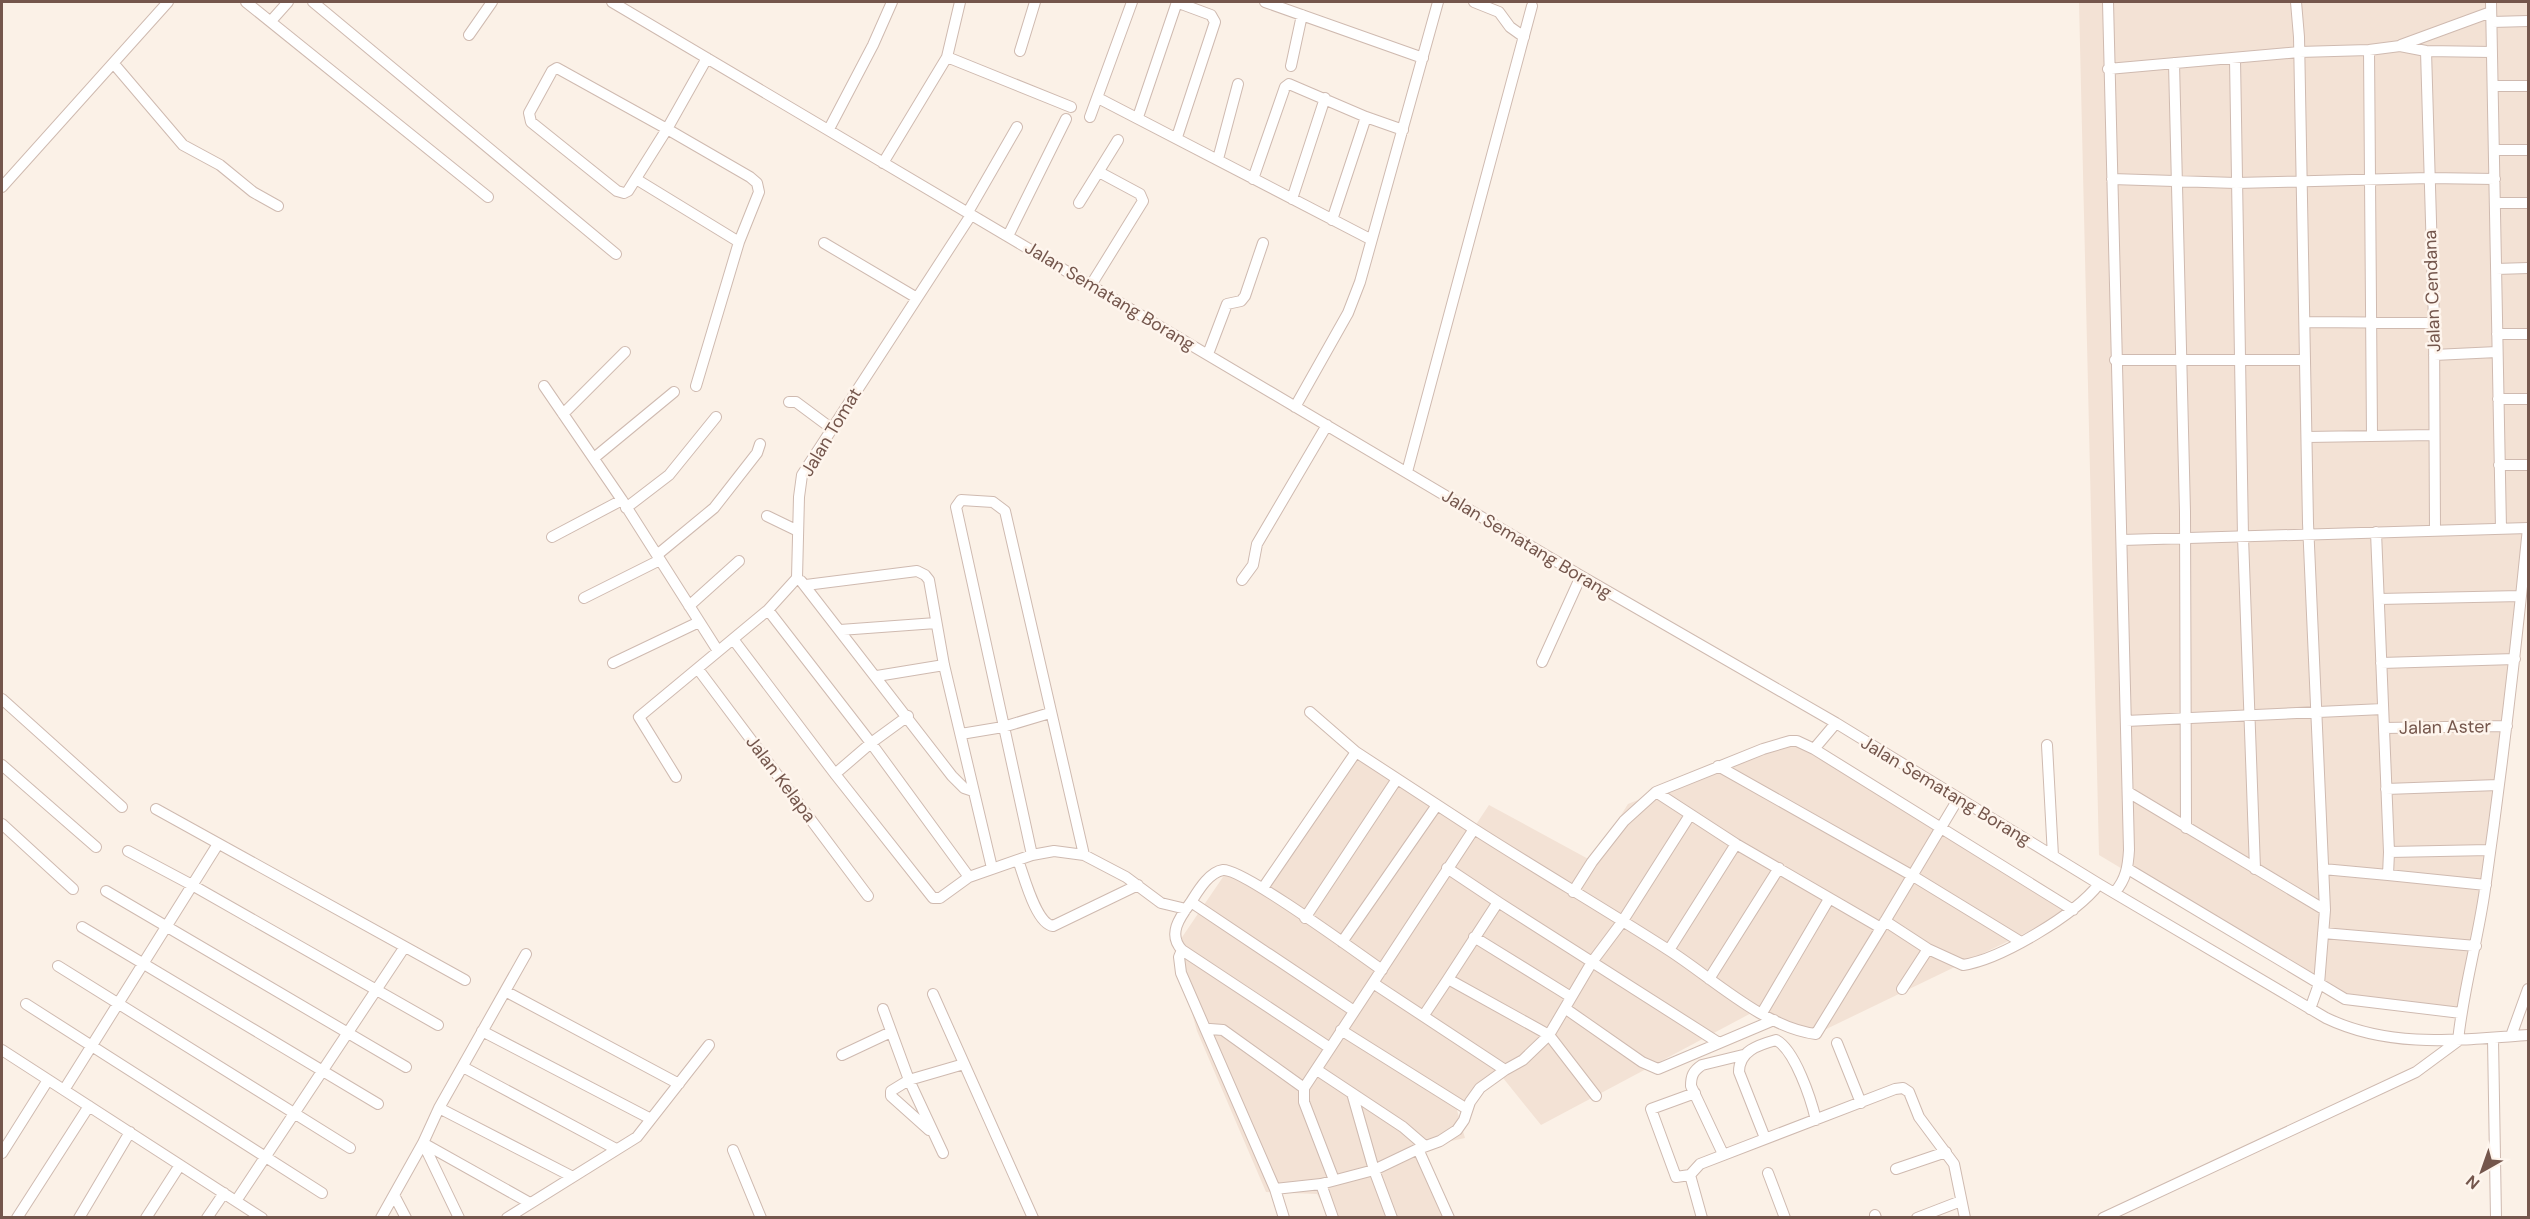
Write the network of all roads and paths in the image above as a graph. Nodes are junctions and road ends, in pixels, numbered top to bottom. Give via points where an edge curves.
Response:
1 (168, 2) edge
2 (246, 2) edge
3 (288, 2) edge
4 (314, 2) edge
5 (492, 2) edge
6 (612, 2) edge
7 (892, 2) edge
8 (960, 2) edge
9 (1035, 2) edge
10 (1132, 2) edge
11 (1176, 2) edge
12 (1265, 2) edge
13 (1438, 2) edge
14 (1474, 2) edge
15 (2110, 2) edge
16 (2296, 2) edge
17 (1532, 6) dead end
18 (2491, 12) edge
19 (1302, 15) junction
20 (271, 21) junction
21 (2529, 21) edge
22 (469, 35) dead end
23 (1524, 37) junction
24 (2400, 46) junction
25 (2369, 50) junction
26 (1020, 51) dead end
27 (2426, 51) junction
28 (2299, 52) junction
29 (2492, 52) junction
30 (947, 57) junction
31 (707, 58) junction
32 (1423, 58) junction
33 (2235, 59) junction
34 (2174, 63) junction
35 (114, 64) junction
36 (1291, 66) dead end
37 (2108, 69) junction
38 (1238, 84) dead end
39 (2493, 86) junction
40 (2529, 86) edge
41 (1098, 98) junction
42 (1325, 98) junction
43 (1071, 107) dead end
44 (1090, 117) dead end
45 (1138, 117) junction
46 (1366, 117) junction
47 (1066, 119) dead end
48 (1017, 127) dead end
49 (667, 129) junction
50 (829, 129) junction
51 (1403, 130) junction
52 (1177, 137) junction
53 (1118, 140) dead end
54 (2494, 150) junction
55 (2529, 150) edge
56 (1218, 159) junction
57 (883, 163) junction
58 (1099, 172) junction
59 (2429, 178) junction
60 (636, 179) junction
61 (1253, 179) junction
62 (2112, 179) junction
63 (2368, 179) junction
64 (2494, 179) junction
65 (2176, 180) junction
66 (2302, 182) junction
67 (2236, 183) junction
68 (2, 188) edge
69 (488, 197) dead end
70 (1292, 199) junction
71 (1079, 203) dead end
72 (2495, 203) junction
73 (2529, 203) edge
74 (278, 206) dead end
75 (969, 214) junction
76 (1332, 220) junction
77 (1008, 236) junction
78 (1370, 239) junction
79 (739, 242) junction
80 (824, 243) dead end
81 (1263, 243) dead end
82 (616, 254) dead end
83 (2529, 268) edge
84 (2496, 269) junction
85 (1091, 285) junction
86 (916, 298) junction
87 (2306, 322) junction
88 (2371, 322) junction
89 (2434, 323) junction
90 (2497, 334) junction
91 (2529, 334) edge
92 (625, 352) dead end
93 (2497, 352) junction
94 (1209, 354) junction
95 (2434, 355) junction
96 (2180, 358) junction
97 (2240, 358) junction
98 (2115, 360) junction
99 (2305, 360) junction
100 (544, 386) dead end
101 (696, 386) dead end
102 (674, 392) dead end
103 (2498, 399) junction
104 (2529, 399) edge
105 (789, 402) dead end
106 (1295, 407) junction
107 (563, 414) junction
108 (716, 417) dead end
109 (831, 428) junction
110 (1321, 435) junction
111 (2372, 435) junction
112 (2434, 435) junction
113 (2307, 436) junction
114 (760, 444) dead end
115 (594, 458) junction
116 (2499, 465) junction
117 (2529, 465) edge
118 (1407, 472) junction
119 (624, 504) junction
120 (767, 516) dead end
121 (2528, 528) edge
122 (2501, 529) junction
123 (798, 531) junction
124 (2435, 531) junction
125 (2376, 532) junction
126 (2309, 535) junction
127 (552, 537) dead end
128 (2242, 537) junction
129 (2185, 538) junction
130 (2122, 540) junction
131 (659, 557) junction
132 (739, 561) dead end
133 (1581, 576) junction
134 (1242, 580) dead end
135 (801, 581) junction
136 (2522, 596) junction
137 (584, 598) dead end
138 (2379, 599) junction
139 (689, 606) junction
140 (768, 610) junction
141 (699, 622) junction
142 (936, 623) junction
143 (840, 630) junction
144 (733, 639) junction
145 (718, 651) junction
146 (2515, 659) junction
147 (1542, 662) dead end
148 (613, 663) dead end
149 (2381, 663) junction
150 (944, 665) junction
151 (698, 669) junction
152 (877, 676) junction
153 (6, 703) edge
154 (2383, 709) junction
155 (1310, 712) dead end
156 (1050, 713) junction
157 (2316, 714) junction
158 (2, 715) edge
159 (2249, 715) junction
160 (908, 716) junction
161 (2184, 717) junction
162 (2126, 721) junction
163 (1836, 723) junction
164 (2507, 726) junction
165 (1003, 727) junction
166 (2384, 728) junction
167 (961, 734) junction
168 (871, 743) junction
169 (2047, 745) dead end
170 (1815, 746) junction
171 (1356, 752) junction
172 (2, 765) edge
173 (1718, 766) junction
174 (835, 774) junction
175 (676, 777) dead end
176 (1397, 779) junction
177 (2498, 785) junction
178 (2386, 789) junction
179 (973, 792) junction
180 (1656, 792) junction
181 (2128, 792) junction
182 (1955, 803) junction
183 (1437, 805) junction
184 (122, 807) dead end
185 (156, 809) dead end
186 (1690, 815) junction
187 (2, 824) edge
188 (1942, 825) junction
189 (2186, 828) junction
190 (1474, 829) junction
191 (218, 844) junction
192 (1736, 844) junction
193 (96, 847) dead end
194 (2490, 850) junction
195 (128, 851) dead end
196 (2389, 852) junction
197 (1032, 855) junction
198 (1084, 855) junction
199 (2053, 856) junction
200 (1018, 860) junction
201 (992, 868) junction
202 (1447, 868) junction
203 (1779, 868) junction
204 (2128, 868) junction
205 (2255, 869) junction
206 (2323, 869) junction
207 (2388, 875) junction
208 (1913, 876) junction
209 (969, 877) junction
210 (192, 885) junction
211 (1138, 885) junction
212 (2486, 885) junction
213 (2097, 887) junction
214 (1263, 888) junction
215 (73, 889) dead end
216 (106, 891) dead end
217 (866, 892) dead end
218 (1574, 892) junction
219 (2115, 892) junction
220 (1829, 899) junction
221 (1498, 902) junction
222 (1189, 906) junction
223 (2073, 910) junction
224 (2325, 910) junction
225 (1305, 918) junction
226 (1622, 921) junction
227 (1883, 925) junction
228 (82, 927) dead end
229 (166, 927) junction
230 (2323, 933) junction
231 (1474, 937) junction
232 (1342, 942) junction
233 (2021, 942) junction
234 (2476, 946) junction
235 (404, 948) junction
236 (1928, 949) junction
237 (1182, 950) junction
238 (1669, 950) junction
239 (526, 954) dead end
240 (1592, 962) junction
241 (143, 964) junction
242 (58, 966) dead end
243 (1382, 970) junction
244 (1448, 979) junction
245 (1709, 979) junction
246 (465, 980) dead end
247 (1373, 983) junction
248 (2319, 984) junction
249 (1902, 989) dead end
250 (2529, 989) edge
251 (376, 991) junction
252 (505, 991) junction
253 (933, 994) dead end
254 (1571, 997) junction
255 (26, 1004) dead end
256 (118, 1004) junction
257 (883, 1009) dead end
258 (1566, 1009) junction
259 (2310, 1009) junction
260 (1354, 1011) junction
261 (1762, 1013) junction
262 (2461, 1013) junction
263 (1424, 1015) junction
264 (1774, 1020) junction
265 (438, 1025) dead end
266 (1341, 1030) junction
267 (482, 1031) junction
268 (891, 1032) junction
269 (1207, 1032) junction
270 (348, 1033) junction
271 (1549, 1035) junction
272 (2529, 1035) edge
273 (2511, 1036) junction
274 (2493, 1039) junction
275 (2458, 1041) junction
276 (1719, 1043) junction
277 (1837, 1043) dead end
278 (709, 1045) dead end
279 (91, 1047) junction
280 (1330, 1048) junction
281 (2, 1050) edge
282 (842, 1055) dead end
283 (1743, 1055) junction
284 (964, 1064) junction
285 (406, 1067) dead end
286 (462, 1067) junction
287 (1317, 1070) junction
288 (1505, 1070) junction
289 (322, 1071) junction
290 (48, 1080) junction
291 (909, 1080) junction
292 (679, 1084) junction
293 (1304, 1088) junction
294 (64, 1090) junction
295 (1352, 1093) junction
296 (1695, 1093) junction
297 (1596, 1096) dead end
298 (1860, 1103) junction
299 (378, 1104) dead end
300 (89, 1106) junction
301 (439, 1108) junction
302 (1467, 1109) junction
303 (294, 1113) junction
304 (651, 1119) junction
305 (1816, 1120) junction
306 (130, 1132) junction
307 (933, 1133) junction
308 (1765, 1138) junction
309 (423, 1143) junction
310 (350, 1148) dead end
311 (1422, 1148) junction
312 (616, 1149) junction
313 (733, 1150) dead end
314 (1946, 1152) junction
315 (2, 1153) edge
316 (943, 1153) dead end
317 (1724, 1154) junction
318 (265, 1157) junction
319 (180, 1165) junction
320 (1896, 1169) dead end
321 (1374, 1170) junction
322 (1768, 1173) dead end
323 (1690, 1174) junction
324 (573, 1177) junction
325 (1334, 1180) junction
326 (1321, 1184) junction
327 (1275, 1189) junction
328 (224, 1193) junction
329 (322, 1193) dead end
330 (394, 1195) junction
331 (236, 1201) junction
332 (1962, 1201) junction
333 (530, 1203) junction
334 (17, 1218) edge
335 (79, 1218) edge
336 (146, 1218) edge
337 (207, 1218) edge
338 (262, 1218) edge
339 (381, 1218) edge
340 (406, 1218) edge
341 (459, 1218) edge
342 (507, 1218) edge
343 (761, 1218) edge
344 (1033, 1218) edge
345 (1284, 1218) edge
346 (1333, 1218) edge
347 (1392, 1218) edge
348 (1449, 1218) edge
349 (1702, 1218) edge
350 (1785, 1218) edge
351 (1917, 1218) edge
352 (1965, 1218) edge
353 (2103, 1218) edge
354 (2496, 1218) edge

1 - 35 street
2 - 20 street
3 - 20 street
4 - 82 street
5 - 22 street
6 - 31 street, Jalan Sematang Borang
7 - 50 street
8 - 30 street
9 - 26 street
10 - 41 street
11 - 45 street
11 - 52 street via 1211,15 1215,22
12 - 19 street
13 - 32 street
14 - 23 street via 1499,12
15 - 37 street
16 - 28 street
17 - 23 street
18 - 21 street
18 - 24 street
18 - 29 street
19 - 32 street
19 - 36 street
20 - 69 street
23 - 118 street
24 - 25 street
24 - 27 street
25 - 28 street
25 - 63 street
27 - 29 street
27 - 59 street, Jalan Cendana
28 - 33 street
28 - 66 street
29 - 39 street
30 - 43 street
30 - 57 street
31 - 49 street
31 - 50 street, Jalan Sematang Borang
32 - 51 street
33 - 34 street
33 - 67 street
34 - 37 street
34 - 65 street
35 - 68 street
35 - 74 street via 183,145
37 - 62 street
38 - 56 street
39 - 40 street
39 - 54 street
41 - 44 street
41 - 45 street
42 - 46 street
42 - 61 street via 1287,85
42 - 70 street
45 - 52 street
46 - 51 street
46 - 76 street
47 - 77 street
48 - 75 street, Jalan Tomat
49 - 60 street
49 - 60 street via 559,68 552,71 529,114 531,122 617,191 628,191
49 - 79 street via 757,183 759,192
50 - 57 street, Jalan Sematang Borang
51 - 78 street
52 - 56 street
53 - 58 street
54 - 55 street
54 - 64 street
56 - 61 street
57 - 75 street, Jalan Sematang Borang
58 - 71 street
58 - 85 street via 1140,194 1143,201
59 - 63 street
59 - 64 street
59 - 89 street, Jalan Cendana
60 - 79 street
61 - 70 street
62 - 65 street
62 - 98 street
63 - 66 street
63 - 88 street
64 - 72 street
65 - 67 street
65 - 96 street
66 - 67 street
66 - 87 street
67 - 97 street
70 - 76 street
72 - 73 street
72 - 84 street
75 - 77 street, Jalan Sematang Borang
75 - 86 street, Jalan Tomat
76 - 78 street
77 - 85 street, Jalan Sematang Borang
78 - 106 street via 1348,313
79 - 101 street
80 - 86 street
81 - 94 street via 1245,296 1227,304
83 - 84 street
84 - 90 street
85 - 94 street, Jalan Sematang Borang
86 - 109 street, Jalan Tomat
87 - 88 street
87 - 99 street
88 - 89 street
88 - 111 street
89 - 95 street, Jalan Cendana
90 - 91 street
90 - 93 street
92 - 107 street
93 - 95 street
93 - 103 street
94 - 106 street, Jalan Sematang Borang
95 - 112 street, Jalan Cendana
96 - 97 street
96 - 98 street
96 - 129 street
97 - 99 street
97 - 128 street
98 - 130 street
99 - 113 street
100 - 107 street
102 - 115 street
103 - 104 street
103 - 116 street
105 - 109 street via 796,402
106 - 110 street, Jalan Sematang Borang
107 - 115 street
108 - 119 street via 669,475
109 - 123 street, Jalan Tomat via 802,475
110 - 118 street, Jalan Sematang Borang
110 - 134 street via 1257,544 1252,565
111 - 112 street
111 - 113 street
112 - 124 street, Jalan Cendana
113 - 126 street
114 - 131 street via 714,508
115 - 119 street
116 - 117 street
116 - 122 street
118 - 133 street, Jalan Sematang Borang
119 - 127 street
119 - 131 street
120 - 123 street
121 - 122 street
121 - 136 street
122 - 124 street
123 - 135 street, Jalan Tomat
124 - 125 street
125 - 126 street
125 - 138 street
126 - 128 street
126 - 157 street
128 - 129 street
128 - 159 street
129 - 130 street
129 - 161 street
130 - 162 street
131 - 137 street
131 - 139 street
132 - 139 street
133 - 147 street
133 - 163 street, Jalan Sematang Borang
135 - 140 street
135 - 142 street via 917,572 928,580
135 - 143 street
136 - 138 street
136 - 146 street
138 - 149 street
139 - 141 street
140 - 144 street
140 - 168 street
141 - 145 street
141 - 148 street
142 - 143 street
142 - 150 street
143 - 152 street
144 - 145 street
144 - 174 street
145 - 151 street
146 - 149 street
146 - 164 street
149 - 154 street
150 - 152 street
150 - 167 street
151 - 175 street via 639,717
151 - 217 street, Jalan Kelapa
152 - 160 street
153 - 158 street
153 - 184 street
154 - 157 street
154 - 166 street
155 - 171 street
156 - 165 street
156 - 165 street via 1005,512 993,502 961,500 956,507
156 - 198 street
157 - 159 street
157 - 206 street
159 - 161 street
159 - 205 street
160 - 168 street
160 - 179 street via 960,784
161 - 162 street
161 - 189 street
162 - 181 street
163 - 170 street
163 - 182 street, Jalan Sematang Borang
164 - 166 street, Jalan Aster
164 - 177 street
165 - 167 street
165 - 197 street
166 - 178 street
167 - 179 street
168 - 174 street
168 - 209 street
169 - 199 street
170 - 173 street via 1790,741
170 - 188 street
171 - 176 street
171 - 214 street
172 - 193 street
173 - 180 street
173 - 208 street
174 - 209 street via 930,896 940,898
176 - 183 street
176 - 225 street
177 - 178 street
177 - 194 street
178 - 196 street
179 - 201 street
180 - 186 street
180 - 218 street via 1624,820
181 - 189 street
181 - 204 street
182 - 188 street
182 - 199 street, Jalan Sematang Borang
183 - 190 street
183 - 232 street
185 - 191 street
186 - 192 street
186 - 226 street
187 - 215 street
188 - 208 street
188 - 223 street
189 - 205 street
190 - 202 street
190 - 218 street
191 - 210 street
191 - 235 street
192 - 203 street
192 - 238 street
194 - 196 street
194 - 212 street
195 - 210 street
196 - 207 street
197 - 198 street via 1054,851
197 - 200 street
198 - 211 street
199 - 213 street, Jalan Sematang Borang
200 - 201 street
200 - 211 street via 1040,918 1049,926
201 - 209 street
202 - 221 street
202 - 243 street
203 - 220 street
203 - 245 street
204 - 219 street
204 - 248 street
205 - 224 street
206 - 207 street
206 - 224 street
207 - 212 street
208 - 227 street
208 - 233 street
210 - 229 street
210 - 251 street
211 - 222 street via 1161,903
212 - 234 street
213 - 219 street, Jalan Sematang Borang
213 - 223 street
214 - 222 street via 1225,870 1213,874
214 - 225 street
216 - 229 street
218 - 226 street
219 - 259 street, Jalan Sematang Borang
220 - 227 street
220 - 261 street
221 - 231 street
221 - 240 street
222 - 237 street via 1174,934
222 - 260 street
223 - 233 street
224 - 230 street
225 - 232 street
226 - 238 street
226 - 240 street
227 - 236 street
227 - 264 street via 1816,1034 1800,1032
228 - 241 street
229 - 241 street
229 - 270 street
230 - 234 street
230 - 248 street
231 - 244 street
231 - 254 street
232 - 243 street
233 - 236 street via 1963,965
234 - 262 street
235 - 246 street
235 - 251 street
236 - 249 street
237 - 269 street via 1180,973
237 - 280 street
238 - 245 street
239 - 252 street
240 - 254 street
240 - 276 street
241 - 256 street
241 - 289 street
242 - 256 street
243 - 247 street
244 - 263 street
244 - 271 street
245 - 261 street
247 - 260 street
247 - 263 street
248 - 259 street
248 - 262 street via 2344,999
250 - 273 street
251 - 265 street
251 - 270 street
252 - 267 street
252 - 292 street
253 - 284 street
254 - 258 street
255 - 279 street
256 - 279 street
256 - 303 street
257 - 268 street
258 - 271 street
258 - 276 street via 1651,1068 1658,1069
259 - 275 street, Jalan Sematang Borang via 2344,1027 2375,1036
260 - 266 street
261 - 264 street
262 - 275 street
263 - 288 street
264 - 276 street
266 - 280 street
266 - 302 street
267 - 286 street
267 - 304 street
268 - 282 street
268 - 291 street
269 - 293 street via 1223,1030
269 - 327 street
270 - 285 street
270 - 289 street
271 - 288 street via 1523,1060
271 - 297 street
272 - 273 street, Jalan Sematang Borang
273 - 274 street, Jalan Sematang Borang
274 - 275 street, Jalan Sematang Borang
274 - 354 street
275 - 353 street via 2416,1072
277 - 298 street
278 - 292 street
279 - 294 street
279 - 318 street
280 - 287 street
281 - 290 street
283 - 296 street via 1696,1069 1691,1077
283 - 305 street via 1776,1040 1787,1048
283 - 308 street via 1739,1072
284 - 291 street
284 - 344 street
286 - 301 street
286 - 312 street
287 - 293 street
287 - 295 street
288 - 302 street via 1480,1088
289 - 299 street
289 - 303 street
290 - 294 street
290 - 315 street
291 - 307 street
291 - 307 street via 892,1090 891,1096
292 - 304 street
293 - 325 street via 1304,1102
294 - 300 street
295 - 311 street via 1403,1127
295 - 321 street
296 - 317 street
296 - 323 street via 1651,1109 1676,1177
298 - 305 street
298 - 314 street via 1903,1088
300 - 306 street
300 - 334 street
301 - 309 street
301 - 324 street
302 - 311 street via 1457,1130
303 - 310 street
303 - 318 street
304 - 312 street via 637,1137
305 - 308 street
306 - 319 street
306 - 335 street
307 - 316 street
308 - 317 street
309 - 330 street
309 - 333 street
309 - 341 street
311 - 321 street
311 - 348 street
312 - 324 street
313 - 343 street
314 - 320 street
314 - 332 street via 1954,1164
317 - 323 street via 1700,1164
318 - 329 street
318 - 331 street
319 - 328 street
319 - 336 street
321 - 325 street
321 - 347 street
322 - 350 street
323 - 349 street
324 - 333 street
325 - 326 street
326 - 327 street
326 - 346 street
327 - 345 street
328 - 331 street
328 - 337 street
330 - 339 street
330 - 340 street
331 - 338 street
332 - 351 street
332 - 352 street
333 - 342 street

